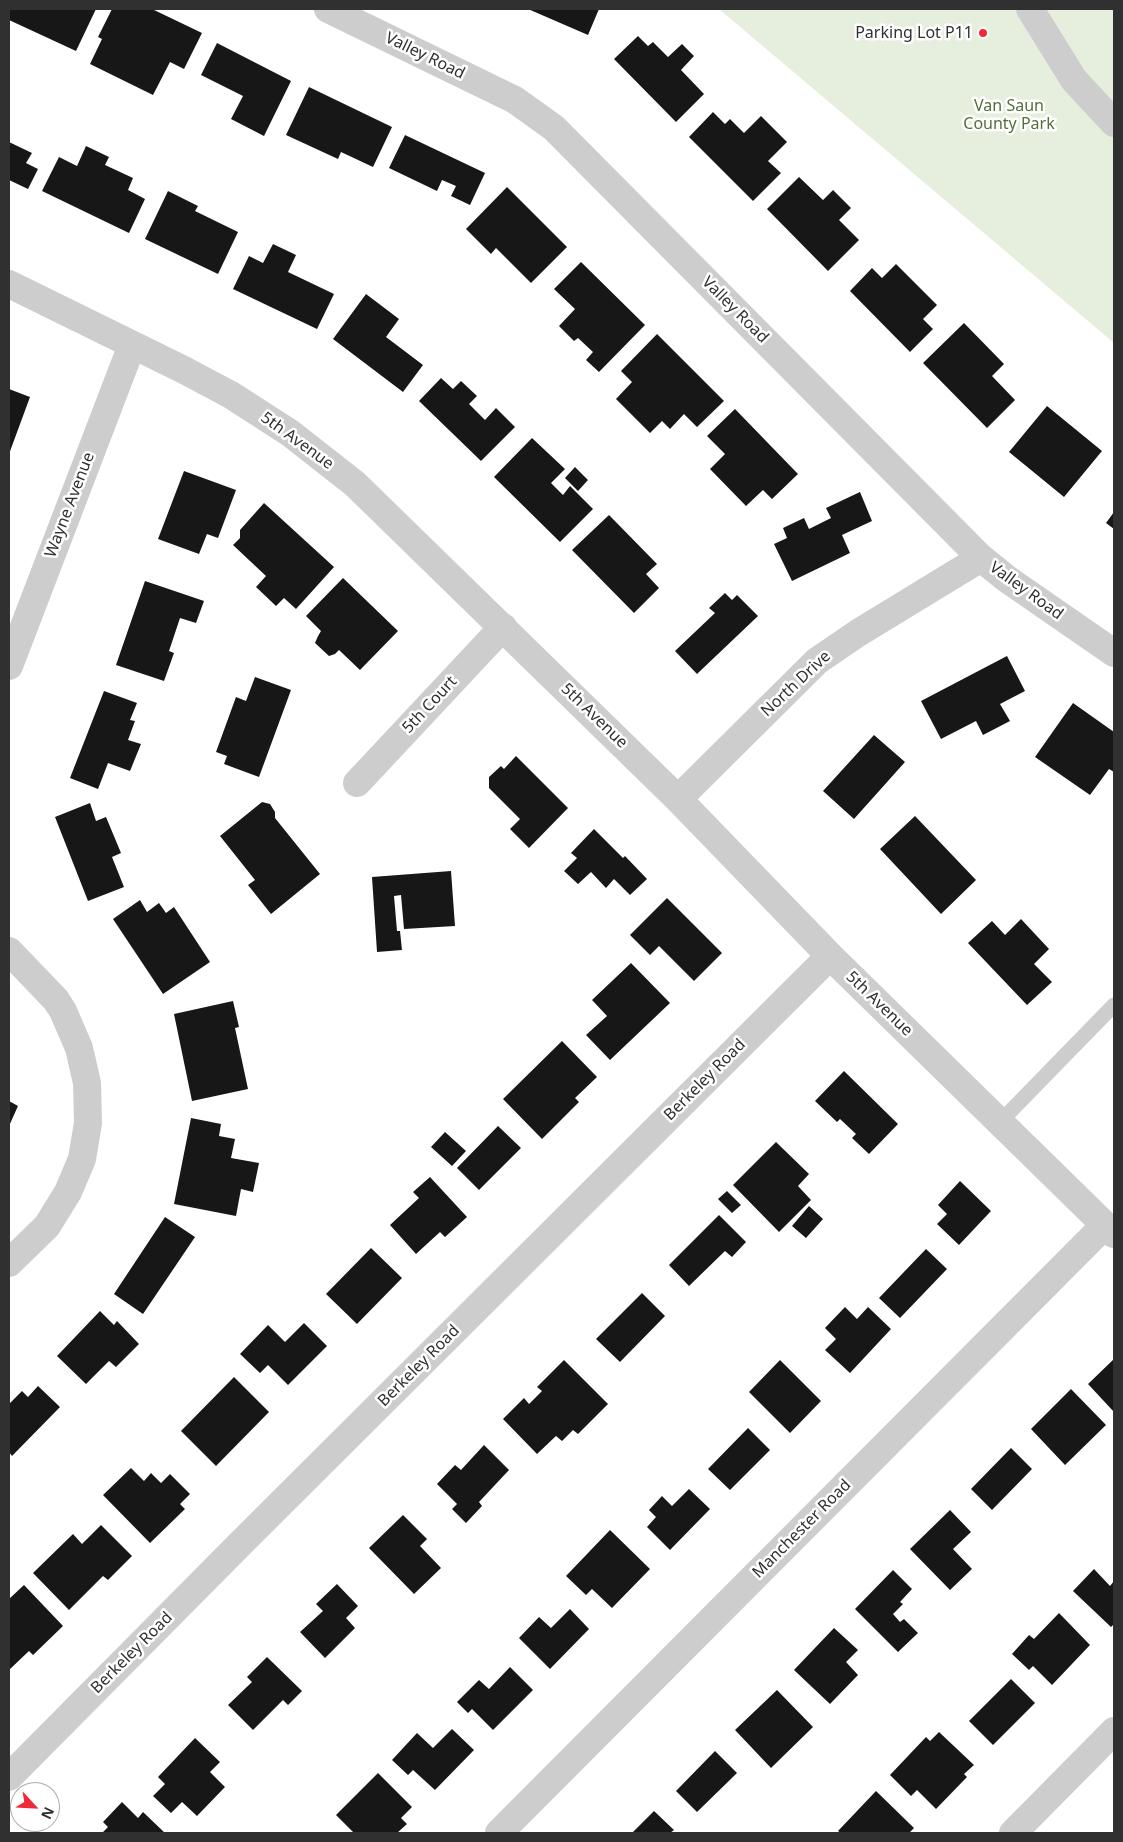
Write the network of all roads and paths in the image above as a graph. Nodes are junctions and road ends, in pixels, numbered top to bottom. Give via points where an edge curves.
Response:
1 (328, 9) edge
2 (1030, 9) edge
3 (1114, 123) edge
4 (9, 284) edge
5 (132, 345) junction
6 (981, 558) junction
7 (503, 627) junction
8 (1114, 653) edge
9 (9, 666) edge
10 (357, 783) dead end
11 (678, 799) junction
12 (9, 952) edge
13 (830, 956) junction
14 (1114, 1005) edge
15 (1000, 1122) junction
16 (1110, 1230) edge
17 (9, 1263) edge
18 (1114, 1730) edge
19 (9, 1778) edge
20 (499, 1833) edge
21 (1013, 1833) edge

1 - 6 street, Valley Road via 515,100 554,128
2 - 3 street via 1074,80
4 - 5 street, 5th Avenue
5 - 7 street, 5th Avenue via 231,395 290,432 355,484
5 - 9 street, Wayne Avenue
6 - 8 street, Valley Road
6 - 11 street, North Drive via 817,661
7 - 10 street, 5th Court
7 - 11 street, 5th Avenue
11 - 13 street, 5th Avenue
12 - 17 street via 56,1000 80,1048 87,1083 88,1123 82,1159 68,1192 47,1226
13 - 15 street, 5th Avenue
13 - 19 street, Berkeley Road
14 - 15 lane
15 - 16 street, 5th Avenue
16 - 20 street, Manchester Road
18 - 21 street

